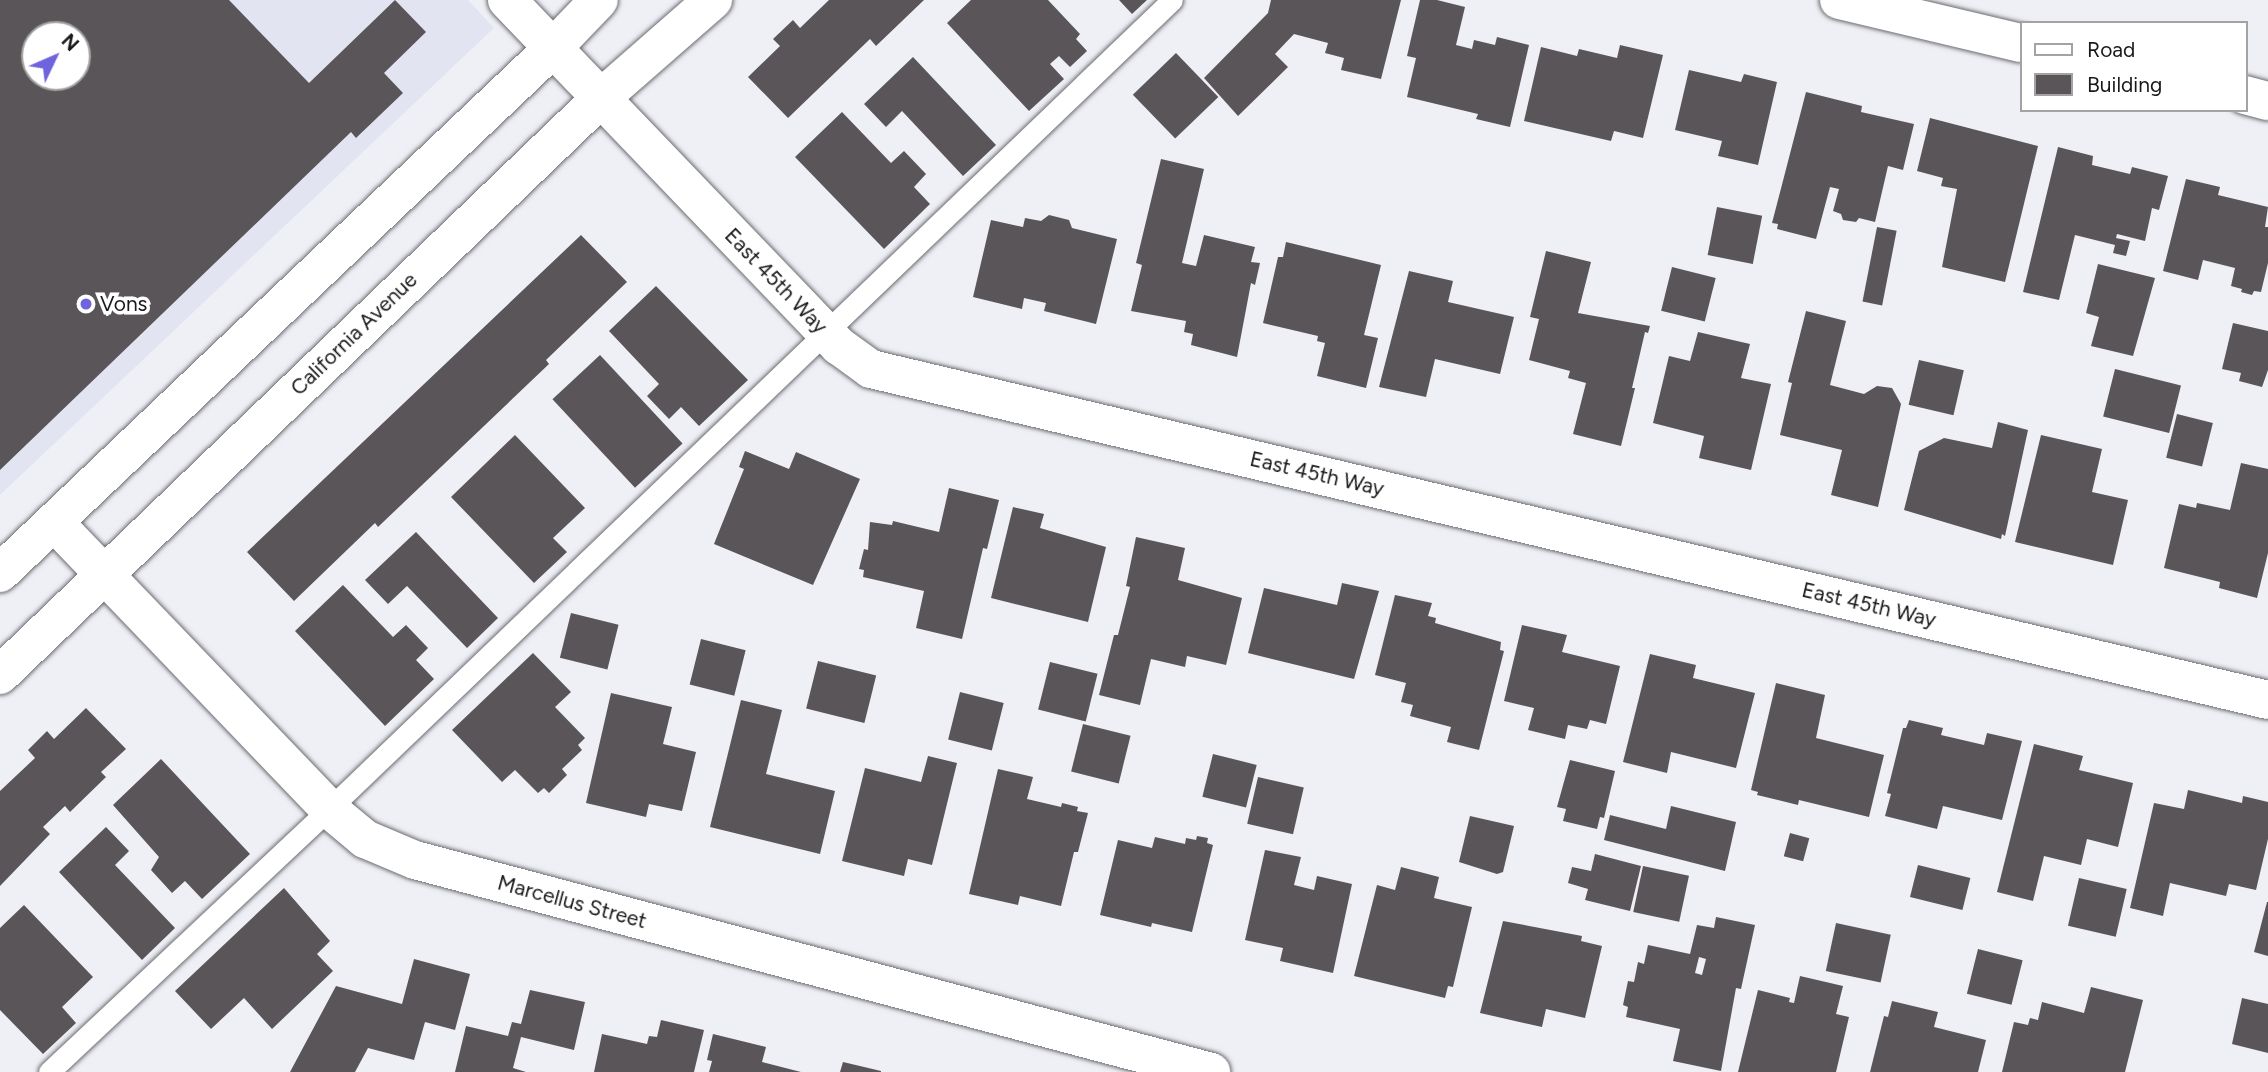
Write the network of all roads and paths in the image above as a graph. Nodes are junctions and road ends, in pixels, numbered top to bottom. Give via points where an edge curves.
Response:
1 (507, 0) edge
2 (599, 0) edge
3 (713, 0) edge
4 (1172, 0) edge
5 (1839, 0) edge
6 (2020, 43) edge
7 (553, 48) junction
8 (2247, 95) edge
9 (601, 98) junction
10 (2268, 100) edge
11 (827, 334) junction
12 (54, 522) junction
13 (0, 573) edge
14 (102, 574) junction
15 (0, 675) edge
16 (2268, 700) edge
17 (329, 809) junction
18 (49, 1072) edge
19 (1211, 1072) edge

1 - 7 street, East 45th Way
2 - 7 street
3 - 9 street, California Avenue
4 - 11 lane
5 - 6 street
7 - 9 street, East 45th Way
7 - 12 street
8 - 10 street
9 - 11 street, East 45th Way
9 - 14 street, California Avenue
11 - 16 street, East 45th Way via 871,369
11 - 17 lane
12 - 13 street
12 - 14 street, Marcellus Street
14 - 15 street, California Avenue
14 - 17 street, Marcellus Street
17 - 18 lane
17 - 19 street, Marcellus Street via 365,839 415,860

